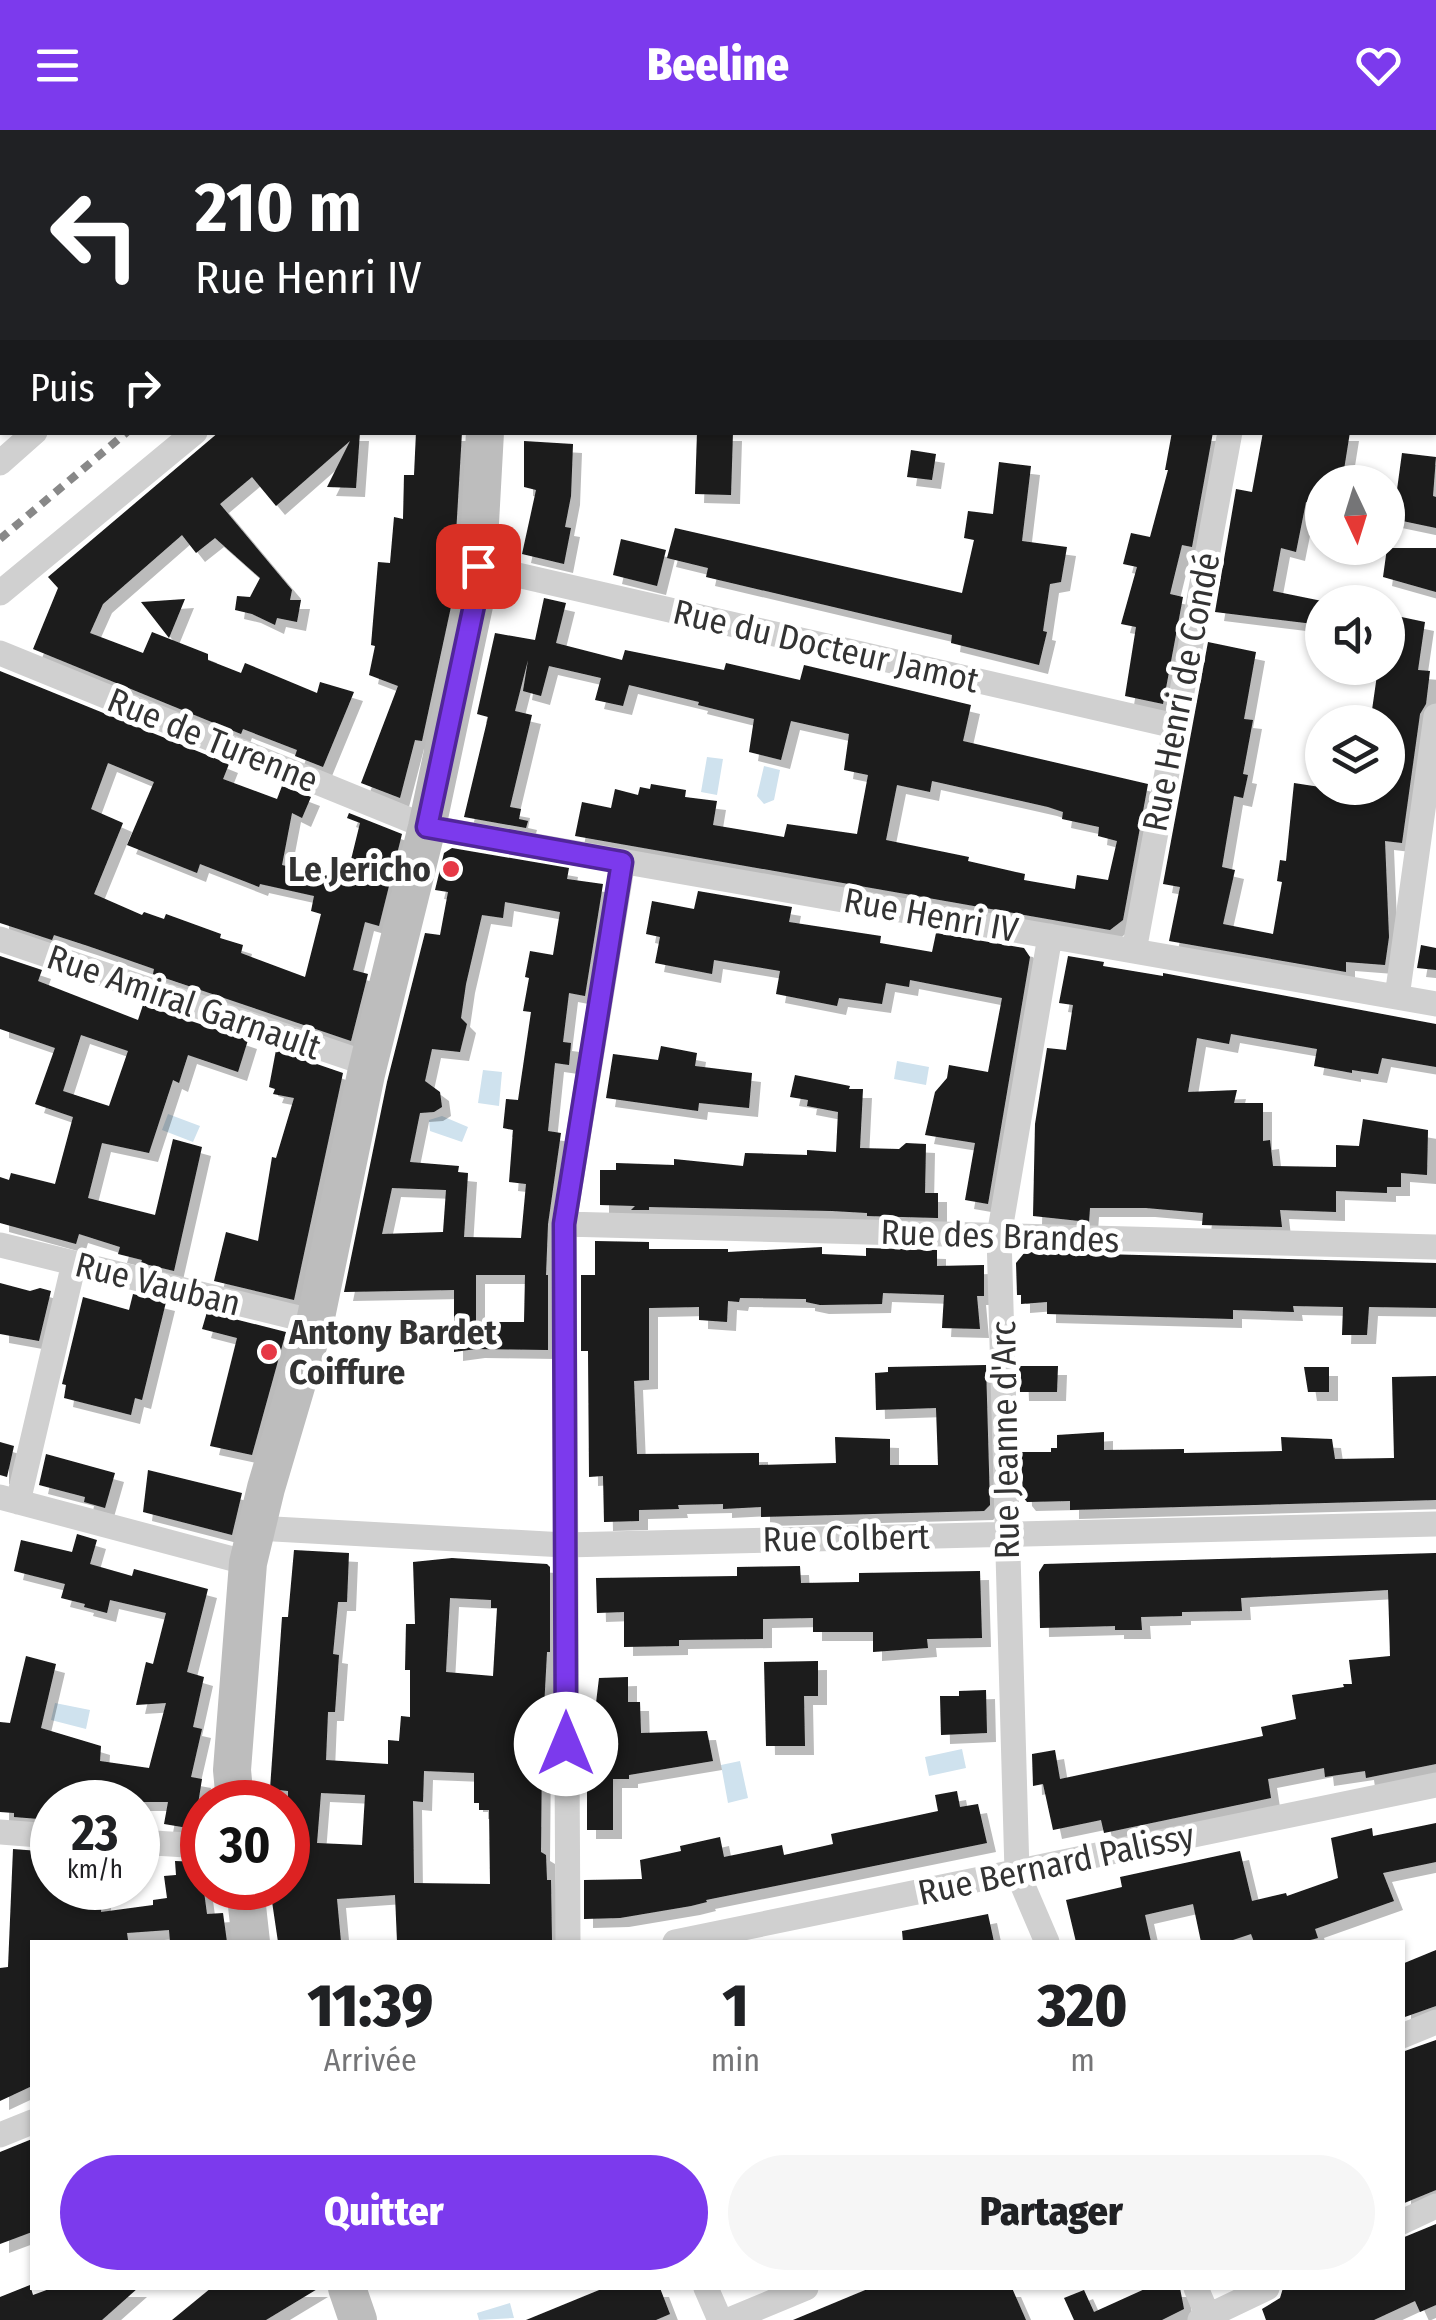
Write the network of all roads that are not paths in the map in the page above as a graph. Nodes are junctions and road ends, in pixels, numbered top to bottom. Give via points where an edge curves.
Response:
1 (32, 435) edge
2 (190, 435) edge
3 (486, 435) edge
4 (1229, 435) edge
5 (0, 463) edge
6 (478, 566) junction
7 (0, 593) edge
8 (0, 653) edge
9 (1436, 716) edge
10 (1175, 726) junction
11 (427, 827) junction
12 (622, 862) junction
13 (1050, 936) junction
14 (0, 939) edge
15 (1134, 951) junction
16 (1397, 997) junction
17 (1436, 1004) edge
18 (368, 1064) junction
19 (564, 1224) junction
20 (1000, 1236) junction
21 (0, 1245) edge
22 (1436, 1247) edge
23 (74, 1264) junction
24 (315, 1322) junction
25 (9, 1499) edge
26 (1436, 1524) edge
27 (1007, 1534) junction
28 (565, 1545) junction
29 (252, 1546) junction
30 (233, 1780) edge
31 (1436, 1785) edge
32 (0, 1832) edge
33 (30, 1834) edge
34 (1017, 1872) junction
35 (247, 1910) edge
36 (251, 1940) edge
37 (568, 1940) edge
38 (685, 1940) edge
39 (1047, 1940) edge
40 (1436, 2022) edge
41 (1405, 2035) edge
42 (30, 2123) edge
43 (0, 2136) edge
44 (1436, 2206) edge
45 (1405, 2221) edge
46 (707, 2290) edge
47 (801, 2290) edge
48 (1197, 2290) edge
49 (1263, 2290) edge
50 (1204, 2318) edge
51 (720, 2320) edge
52 (729, 2320) edge

1 - 5 street
2 - 7 street
3 - 6 street
4 - 10 street, Rue Henri de Condé
6 - 10 street, Rue du Docteur Jamot
6 - 11 street
8 - 11 street, Rue de Turenne
9 - 16 street
10 - 15 street, Rue Henri de Condé
11 - 12 street, Rue Henri IV
11 - 18 street
12 - 13 street, Rue Henri IV
12 - 19 street
13 - 15 street, Rue Henri IV
13 - 20 street, Rue Jeanne d'Arc
14 - 18 street, Rue Amiral Garnault
15 - 16 street, Rue Henri IV
16 - 17 street, Rue Henri IV
18 - 24 street
19 - 20 street, Rue des Brandes
19 - 28 street
20 - 22 street, Rue des Brandes
20 - 27 street, Rue Jeanne d'Arc
21 - 23 street, Rue Vauban
23 - 24 street, Rue Vauban
23 - 25 street
24 - 29 street
25 - 29 street, Rue Colbert
26 - 27 street, Rue Colbert
27 - 28 street, Rue Colbert
27 - 34 street, Rue Jeanne d'Arc
28 - 29 street, Rue Colbert
28 - 37 street
29 - 30 street
31 - 34 street, Rue Bernard Palissy
32 - 33 street
34 - 38 street, Rue Bernard Palissy
34 - 39 street, Rue Jeanne d'Arc
35 - 36 street
40 - 41 street
42 - 43 street
44 - 45 street
46 - 51 street
47 - 52 street
48 - 50 street
49 - 50 street

